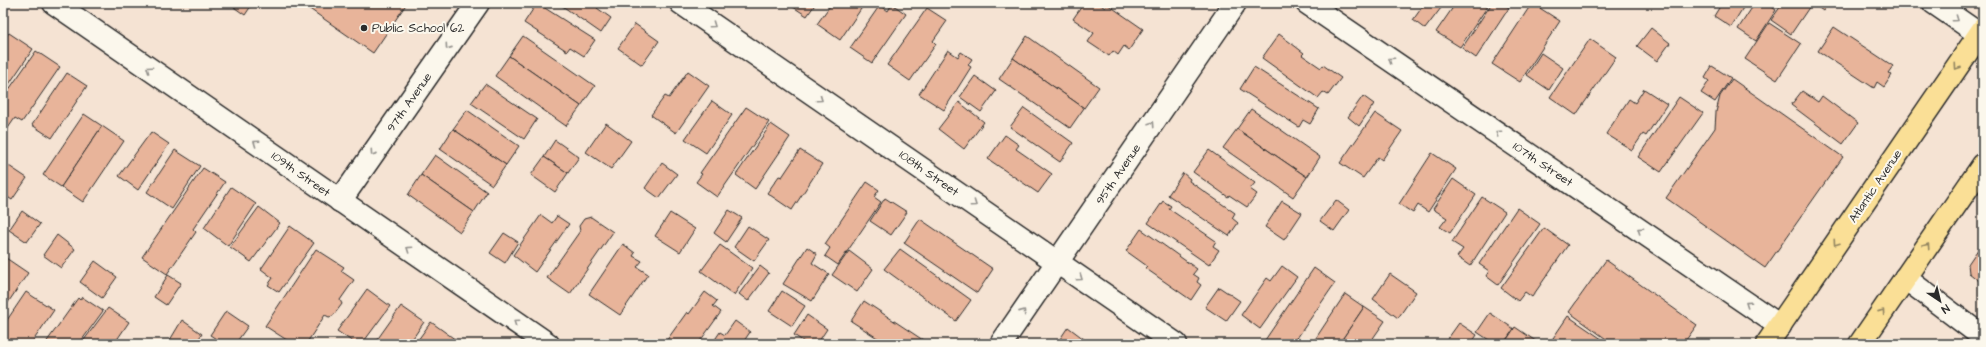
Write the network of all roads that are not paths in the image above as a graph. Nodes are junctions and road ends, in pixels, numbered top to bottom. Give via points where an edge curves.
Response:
1 (54, 3) edge
2 (478, 3) edge
3 (681, 3) edge
4 (1235, 3) edge
5 (1307, 3) edge
6 (1934, 3) edge
7 (1981, 32) edge
8 (1983, 165) edge
9 (340, 202) junction
10 (1057, 262) junction
11 (1905, 278) junction
12 (1780, 326) junction
13 (1983, 337) edge
14 (548, 344) edge
15 (1001, 344) edge
16 (1176, 344) edge
17 (1767, 344) edge
18 (1860, 344) edge

9 -> 1 street, 109th Street
2 -> 9 street, 97th Avenue
3 -> 10 street, 108th Street
10 -> 4 street, 95th Avenue
12 -> 5 street, 107th Street
6 -> 7 street
7 -> 12 main road, Atlantic Avenue
11 -> 8 main road
14 -> 9 street, 109th Street
15 -> 10 street, 95th Avenue
10 -> 16 street, 108th Street
11 - 13 street
18 -> 11 main road
12 - 17 main road, Atlantic Avenue

